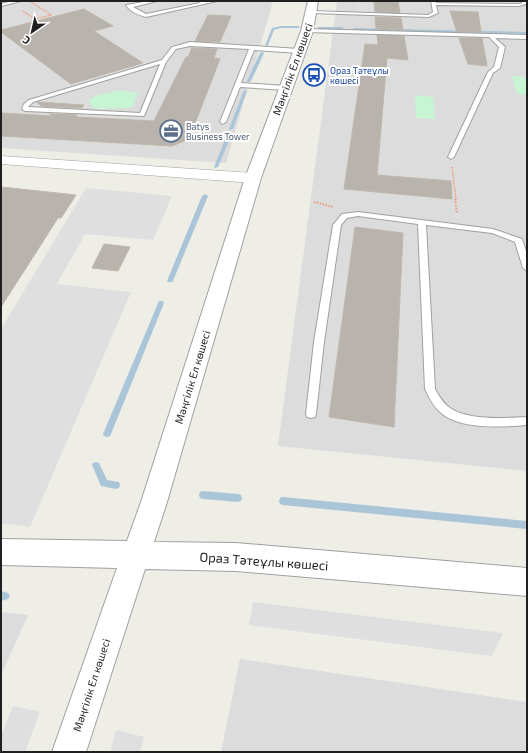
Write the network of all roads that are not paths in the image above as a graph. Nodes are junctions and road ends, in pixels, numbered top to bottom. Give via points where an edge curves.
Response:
1 (20, 1) edge
2 (128, 1) edge
3 (155, 1) edge
4 (215, 1) edge
5 (524, 1) edge
6 (202, 2) edge
7 (433, 2) edge
8 (1, 6) edge
9 (313, 6) edge
10 (129, 7) junction
11 (307, 31) junction
12 (489, 35) junction
13 (527, 37) edge
14 (252, 48) junction
15 (299, 51) junction
16 (165, 61) junction
17 (238, 86) junction
18 (286, 88) junction
19 (222, 122) dead end
20 (451, 157) road end
21 (1, 160) edge
22 (253, 178) junction
23 (422, 223) junction
24 (527, 268) edge
25 (311, 414) dead end
26 (527, 421) edge
27 (1, 552) edge
28 (137, 554) junction
29 (527, 582) edge
30 (69, 752) edge

1 - 8 lane
2 - 10 lane
3 - 10 lane
4 - 6 lane
5 - 7 lane via 524,4 519,5
6 - 10 lane via 146,16
7 - 9 lane via 436,13 429,16
9 - 11 street, Мәңгілік Ел көшесі
11 - 12 lane
11 - 15 street, Мәңгілік Ел көшесі
12 - 13 lane
12 - 20 lane via 502,47 497,68 491,72
14 - 15 lane
14 - 16 lane via 181,45 173,49
14 - 17 lane
15 - 18 street, Мәңгілік Ел көшесі
16 - 16 lane via 142,115 25,109 31,101
17 - 18 lane
17 - 19 lane
18 - 22 street, Мәңгілік Ел көшесі
21 - 22 street
22 - 28 street, Мәңгілік Ел көшесі
23 - 24 lane via 493,231 519,241
23 - 25 lane via 358,214 345,216 337,225
23 - 26 lane via 430,389 449,413 462,418
27 - 28 street, Ораз Тәтеұлы көшесі
28 - 29 street, Ораз Тәтеұлы көшесі via 236,557
28 - 30 street, Мәңгілік Ел көшесі

